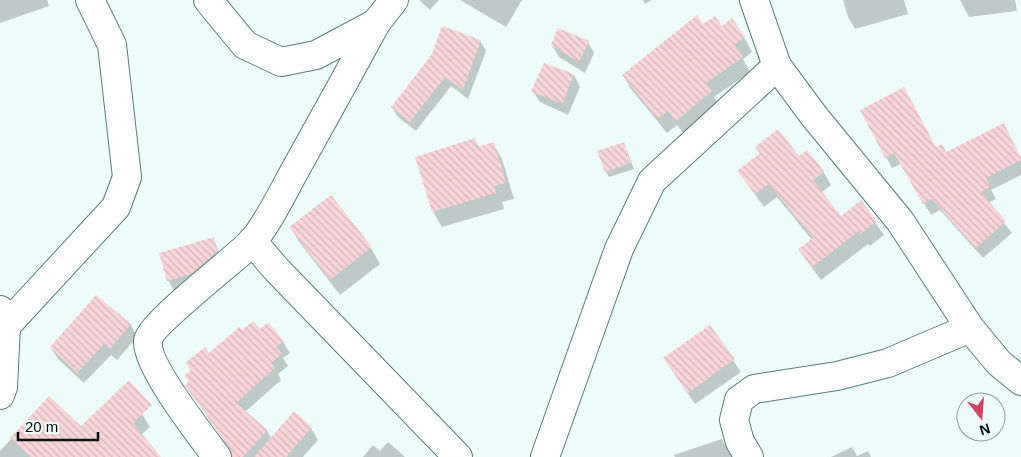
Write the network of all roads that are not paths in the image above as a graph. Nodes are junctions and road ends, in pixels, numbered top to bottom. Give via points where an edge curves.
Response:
1 (90, 0) edge
2 (208, 0) edge
3 (394, 0) edge
4 (754, 0) edge
5 (376, 23) junction
6 (777, 66) junction
7 (252, 241) junction
8 (3, 318) edge
9 (970, 328) junction
10 (1021, 380) edge
11 (0, 395) edge
12 (217, 457) edge
13 (458, 457) edge
14 (545, 457) edge
15 (748, 457) edge

1 - 8 street via 112,45 127,177 116,207
2 - 5 street via 245,45 281,62 316,55
3 - 5 street
4 - 6 street
5 - 7 street
6 - 9 street via 900,221
6 - 14 street via 652,181 619,249
7 - 12 street via 167,317 151,333 148,342 153,360 182,409
7 - 13 street
8 - 11 street
9 - 10 street via 999,363
9 - 15 street via 888,363 837,376 754,389 739,400 734,420

